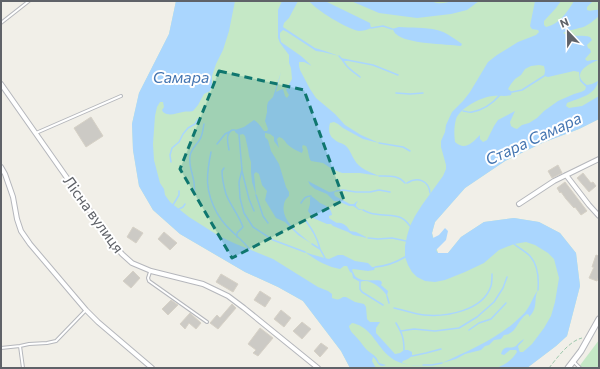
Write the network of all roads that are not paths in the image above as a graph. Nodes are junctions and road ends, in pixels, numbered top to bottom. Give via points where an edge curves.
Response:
1 (29, 1) edge
2 (1, 22) edge
3 (1, 84) edge
4 (121, 96) dead end
5 (35, 133) junction
6 (599, 159) edge
7 (1, 167) edge
8 (566, 175) junction
9 (519, 204) dead end
10 (599, 216) edge
11 (151, 271) junction
12 (86, 310) junction
13 (599, 319) edge
14 (207, 322) dead end
15 (20, 346) junction
16 (1, 348) edge
17 (574, 362) junction
18 (24, 368) edge
19 (152, 368) edge
20 (318, 368) edge
21 (568, 368) edge
22 (580, 368) edge

1 - 2 lane
3 - 5 street, Лісна вулиця
4 - 5 lane
5 - 11 street, Лісна вулиця via 122,254 132,263
6 - 8 street
7 - 12 street via 13,197 21,231
8 - 9 street
8 - 10 street
11 - 14 lane via 149,281
11 - 20 street, Лісна вулиця via 203,284 228,296
12 - 15 lane via 56,341
12 - 19 street
13 - 17 street
15 - 16 lane
15 - 18 lane
17 - 21 street
17 - 22 lane

